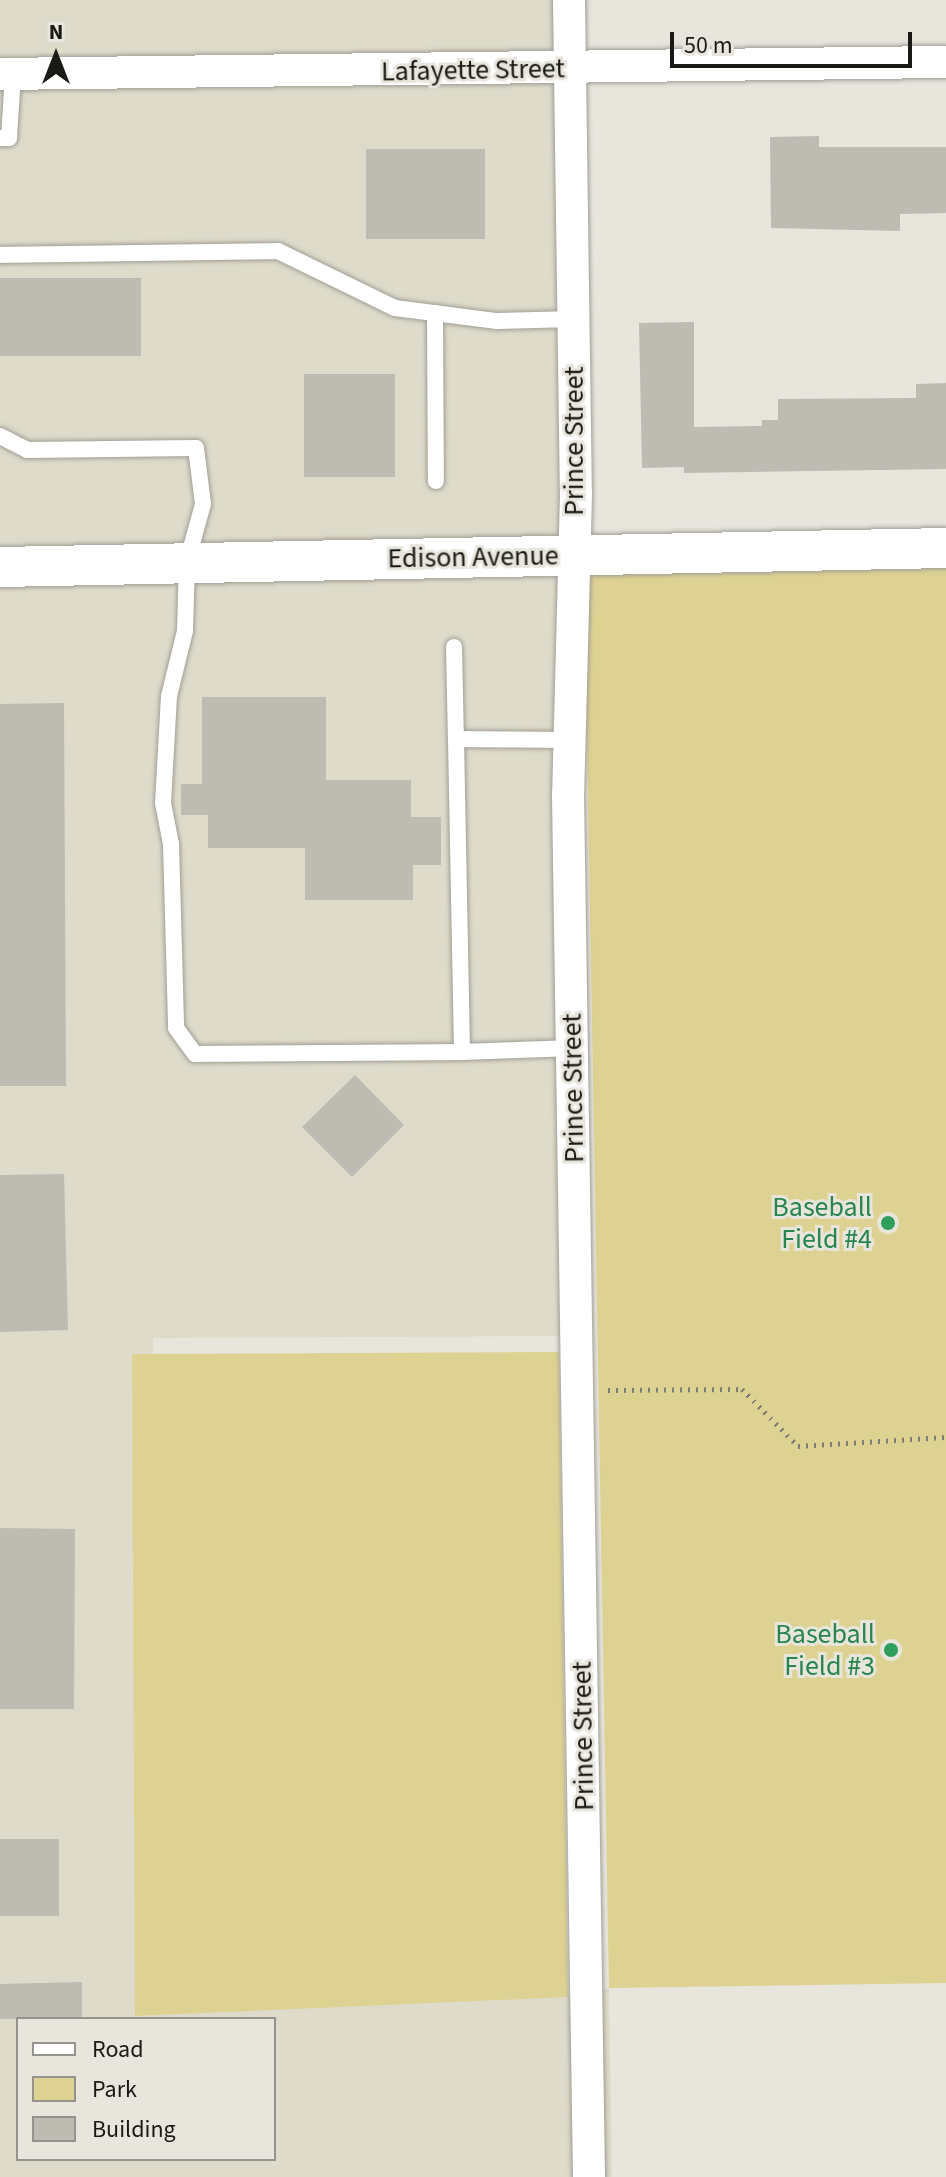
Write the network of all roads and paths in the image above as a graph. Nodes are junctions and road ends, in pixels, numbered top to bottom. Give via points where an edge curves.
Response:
1 (569, 0) edge
2 (946, 62) edge
3 (570, 69) junction
4 (6, 74) edge
5 (0, 138) edge
6 (0, 255) edge
7 (435, 313) junction
8 (574, 319) junction
9 (0, 436) edge
10 (436, 481) dead end
11 (946, 548) edge
12 (571, 555) junction
13 (187, 562) junction
14 (0, 567) edge
15 (454, 647) dead end
16 (456, 739) junction
17 (569, 740) junction
18 (573, 1048) junction
19 (462, 1052) junction
20 (595, 1390) dead end
21 (946, 1437) edge
22 (589, 2177) edge

1 - 3 street, Prince Street
2 - 3 street, Lafayette Street
3 - 4 street, Lafayette Street
3 - 8 street, Prince Street
4 - 5 lane via 9,138
6 - 7 lane via 278,251 395,308
7 - 8 lane via 497,321
7 - 10 lane
8 - 12 street, Prince Street
9 - 13 lane via 27,450 196,448 203,504
11 - 12 street, Edison Avenue
12 - 13 street, Edison Avenue
12 - 17 street, Prince Street
13 - 14 street, Edison Avenue
13 - 19 lane via 185,631 164,749 176,1028 195,1054
15 - 16 lane
16 - 17 lane
16 - 19 lane
17 - 18 street, Prince Street
18 - 19 lane
18 - 22 street, Prince Street
20 - 21 path via 742,1389 798,1446

